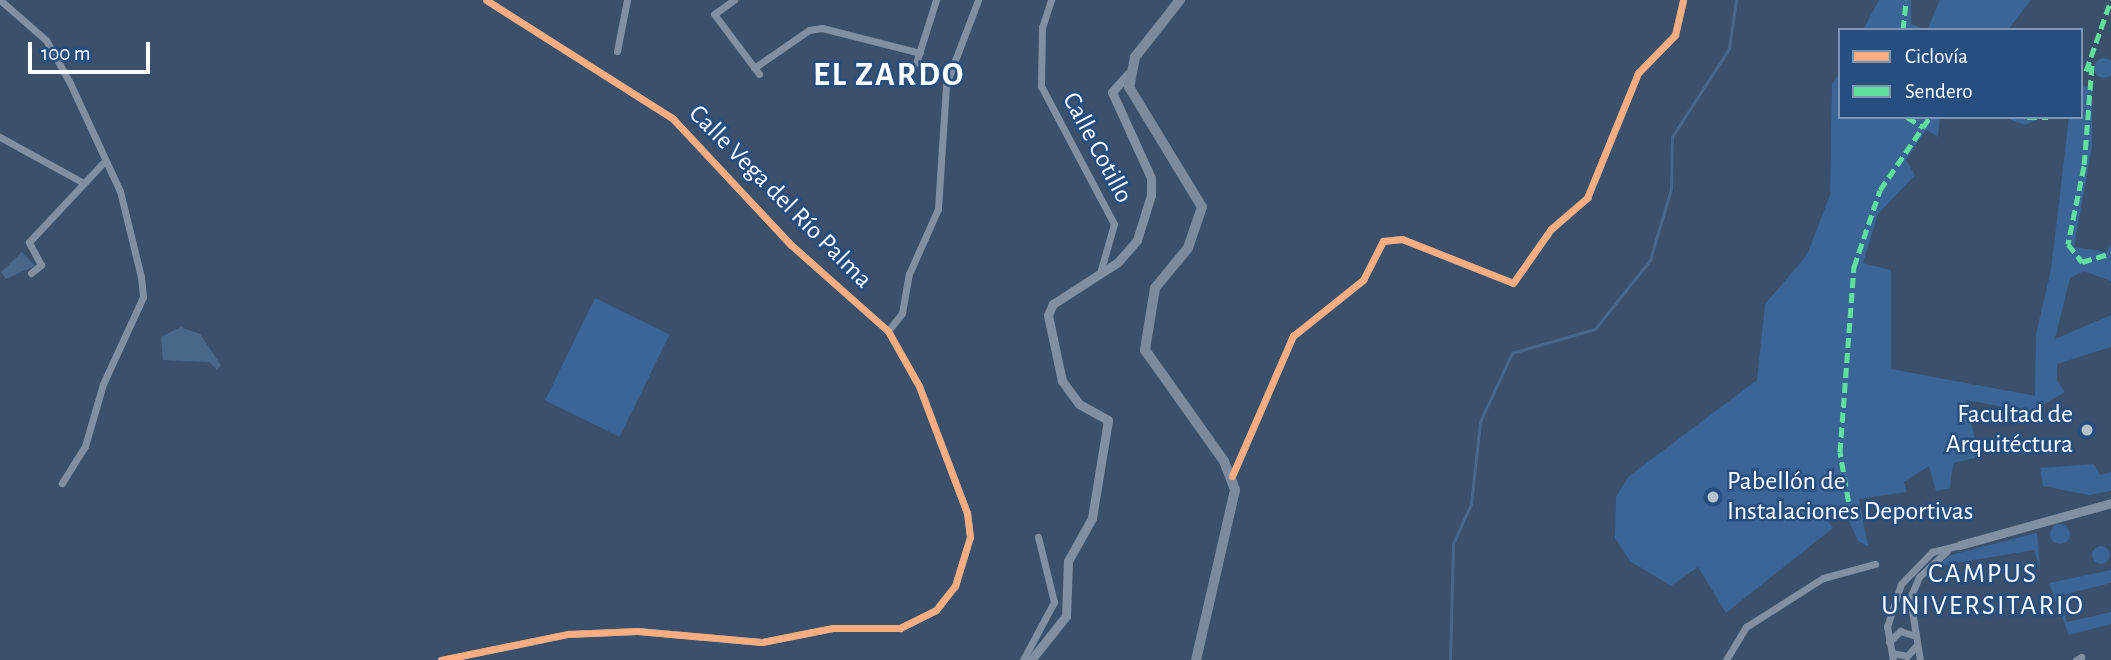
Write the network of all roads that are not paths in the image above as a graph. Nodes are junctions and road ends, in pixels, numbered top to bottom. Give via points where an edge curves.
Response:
1 (0, 0) edge
2 (486, 0) edge
3 (627, 0) edge
4 (734, 0) edge
5 (936, 0) edge
6 (978, 0) edge
7 (1051, 0) edge
8 (1180, 0) edge
9 (1683, 0) edge
10 (617, 51) dead end
11 (920, 53) junction
12 (916, 63) dead end
13 (1129, 73) junction
14 (0, 136) edge
15 (103, 163) junction
16 (82, 182) junction
17 (31, 273) dead end
18 (1100, 273) junction
19 (888, 331) junction
20 (1232, 476) junction
21 (62, 483) dead end
22 (2111, 503) edge
23 (1038, 537) dead end
24 (1960, 545) junction
25 (1875, 564) dead end
26 (1912, 635) junction
27 (1889, 642) junction
28 (1915, 647) junction
29 (1892, 656) edge
30 (441, 660) edge
31 (1023, 660) edge
32 (1031, 660) edge
33 (1196, 660) edge
34 (1726, 660) edge
35 (1920, 660) edge

1 - 15 street via 46,40
2 - 19 street, Calle Vega del Río Palma via 672,118 790,245
3 - 10 street
4 - 11 street via 714,14 757,71 809,30 822,28
5 - 11 street
6 - 19 street via 946,84 938,209 909,274 902,313
7 - 18 street, Calle Cotillo via 1042,27 1041,86 1114,224
8 - 13 main road via 1148,37
9 - 20 street via 1675,35 1638,73 1587,198 1551,229 1513,283 1402,239 1383,241 1363,280 1293,336
11 - 12 street
13 - 18 street via 1112,92 1147,169 1151,195 1137,240
13 - 20 main road via 1135,104 1194,187 1202,207 1188,248 1155,288 1145,350
14 - 16 street
15 - 16 street
15 - 21 street via 120,191 143,297 103,384 85,446
16 - 17 street via 29,242 40,265
18 - 32 street via 1053,304 1048,314 1062,381 1079,404 1108,420 1091,518 1068,561 1066,616
19 - 30 street, Calle Vega del Río Palma via 919,386 967,513 965,564 936,610 900,628 834,628 762,642 637,631 568,634
20 - 33 main road via 1233,510
22 - 24 street
23 - 31 street via 1055,602
24 - 26 street via 1919,577 1910,598
24 - 27 street via 1933,552 1901,584 1889,614
25 - 34 street via 1824,578 1746,627
26 - 27 street via 1896,633
26 - 28 street
27 - 29 street
28 - 29 street via 1907,656
28 - 35 street

